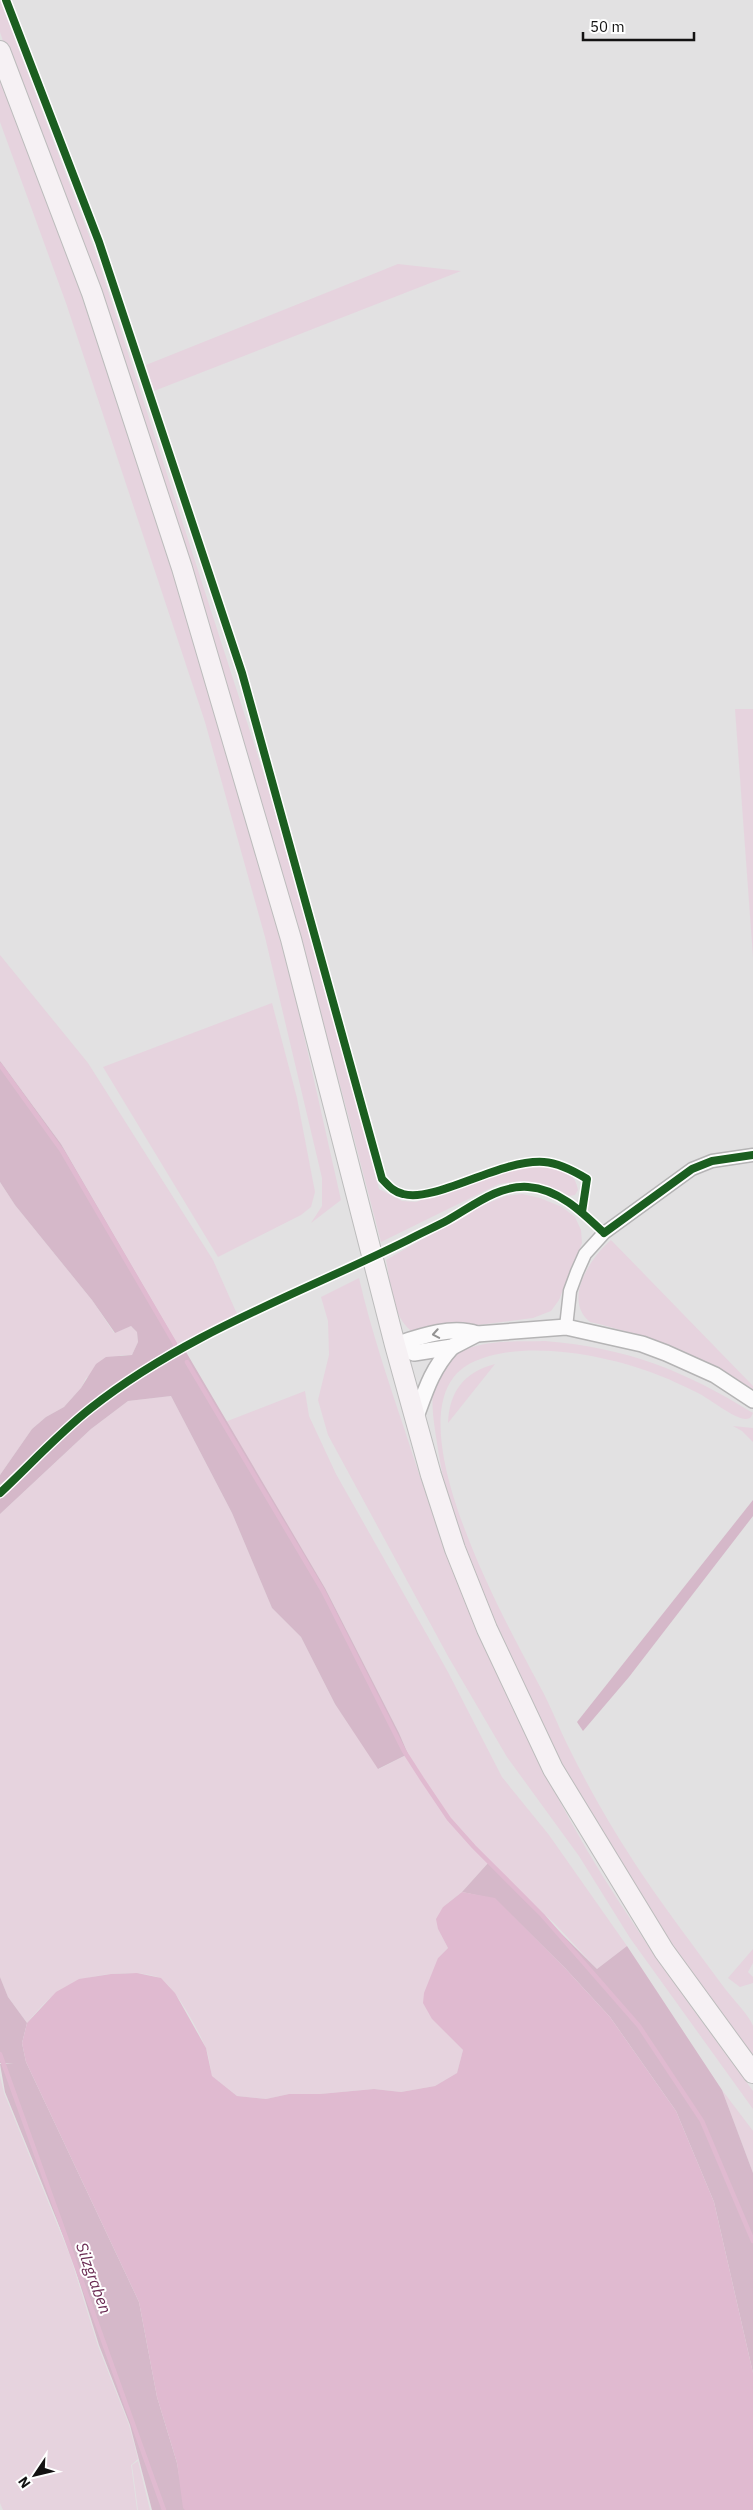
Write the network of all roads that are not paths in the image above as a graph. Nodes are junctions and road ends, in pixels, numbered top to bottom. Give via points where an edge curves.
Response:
1 (0, 51) edge
2 (753, 1155) edge
3 (566, 1327) junction
4 (477, 1334) junction
5 (395, 1345) junction
6 (452, 1347) junction
7 (753, 1400) edge
8 (416, 1417) junction
9 (753, 2073) edge

1 - 5 main road via 92,293 182,568 291,939
2 - 3 street via 712,1161 692,1169 604,1233 585,1254 577,1272 570,1291
3 - 4 street
3 - 7 street via 642,1344 682,1359 715,1375
4 -> 5 street via 464,1329 418,1337
4 - 6 street
5 - 6 street via 414,1353
5 - 8 main road
6 - 8 street via 437,1364
8 - 9 main road via 455,1549 487,1629 553,1769 664,1951

